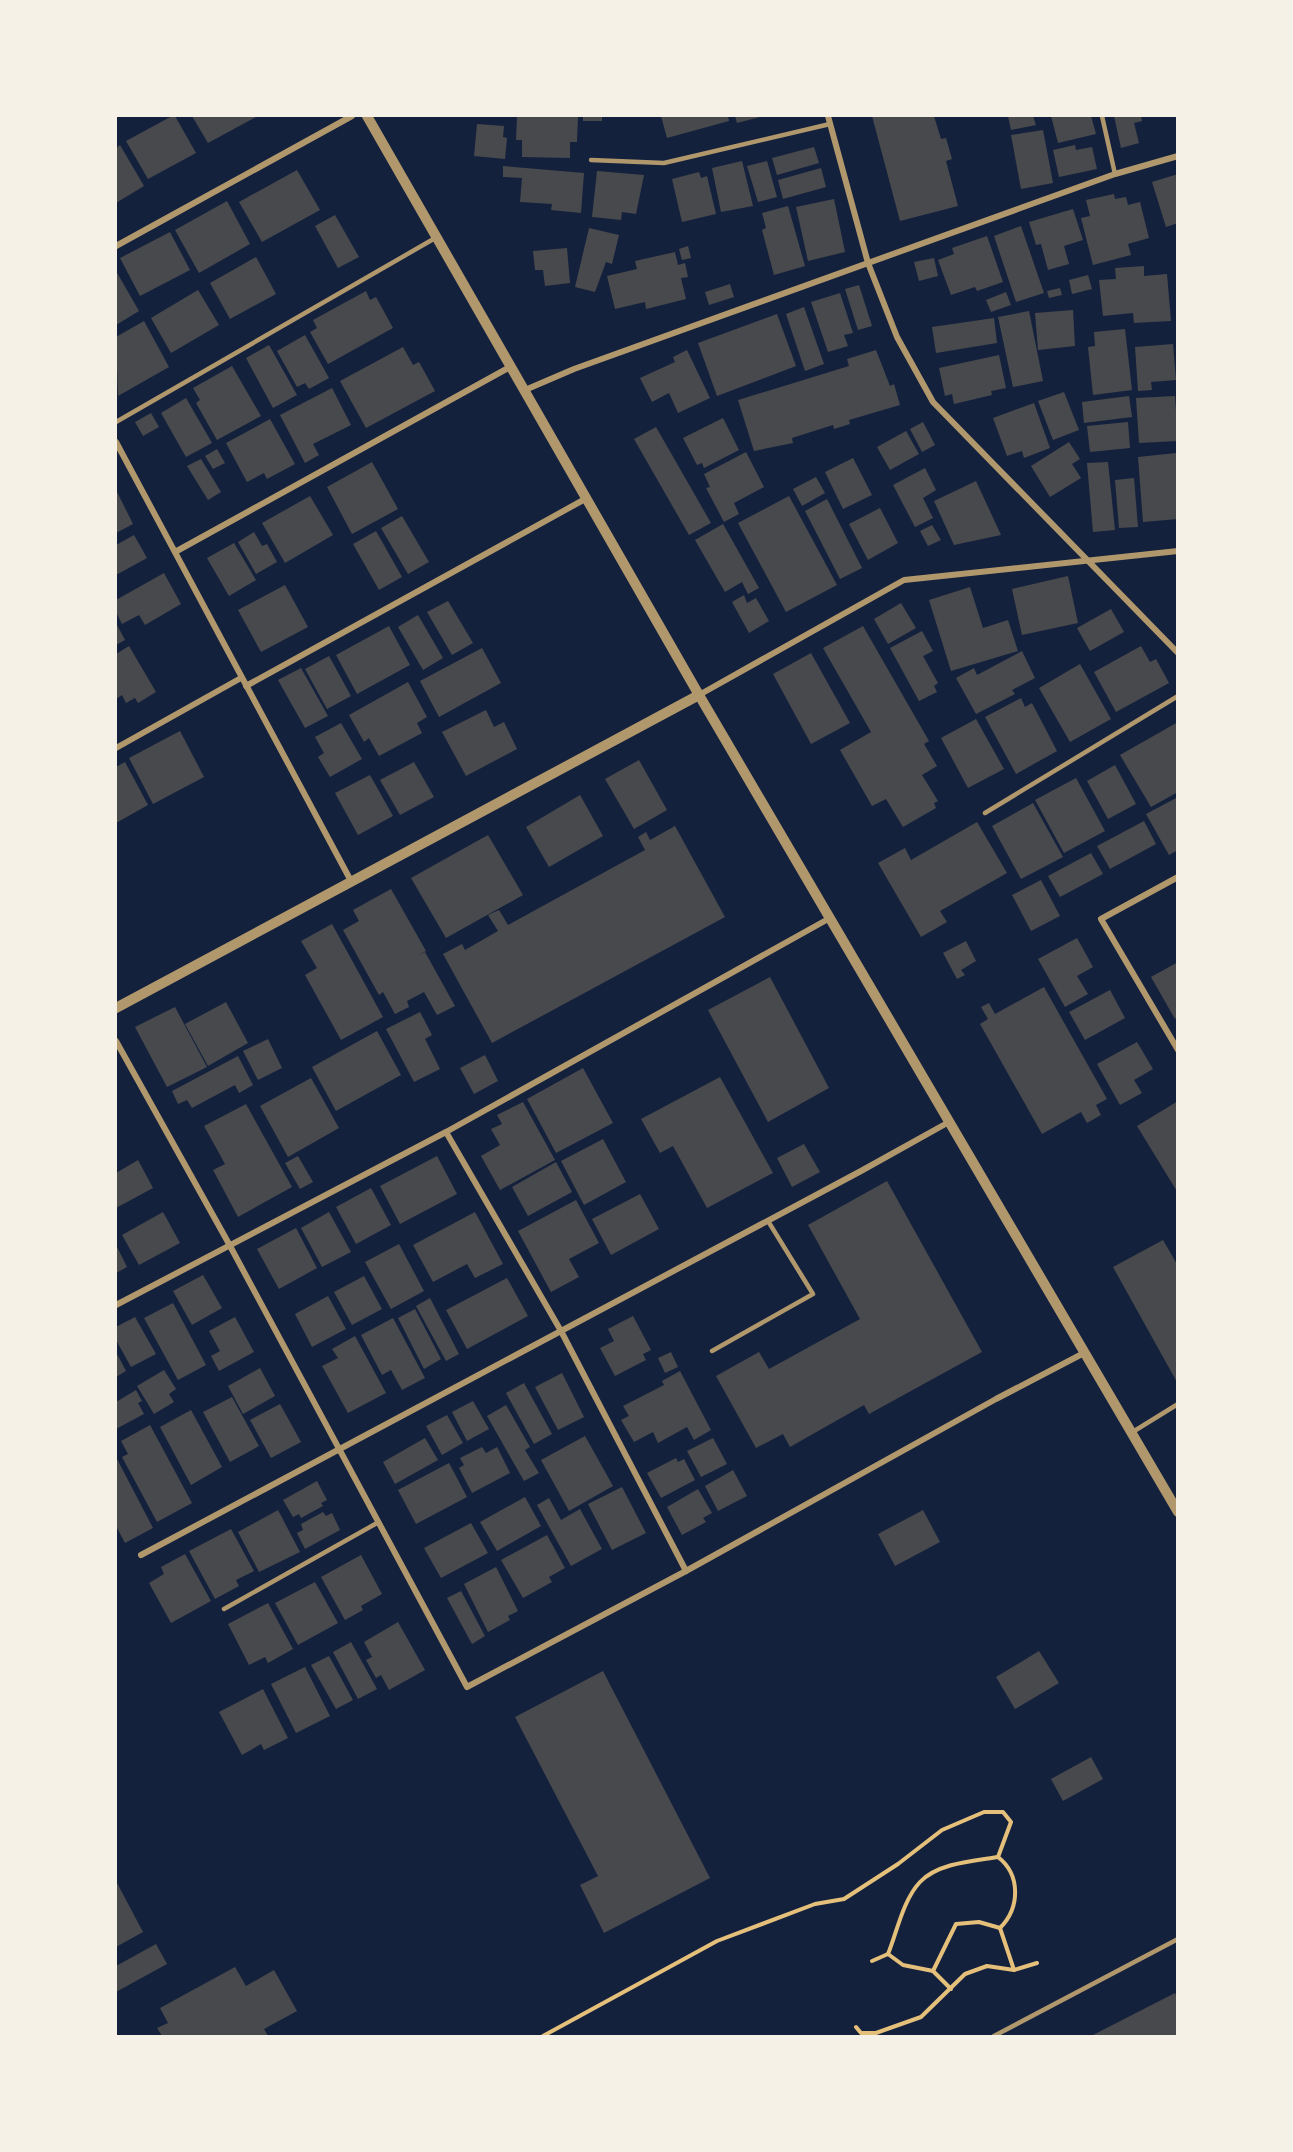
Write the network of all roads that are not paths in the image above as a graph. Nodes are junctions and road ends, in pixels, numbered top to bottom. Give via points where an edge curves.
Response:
1 (352, 116) edge
2 (367, 116) edge
3 (828, 116) edge
4 (1102, 116) edge
5 (830, 124) junction
6 (1178, 156) edge
7 (591, 160) dead end
8 (1115, 174) junction
9 (437, 237) junction
10 (116, 246) edge
11 (868, 263) junction
12 (510, 367) junction
13 (525, 390) junction
14 (116, 422) edge
15 (116, 442) edge
16 (586, 498) junction
17 (1178, 551) edge
18 (175, 552) junction
19 (1088, 561) junction
20 (1178, 654) edge
21 (242, 678) junction
22 (246, 686) junction
23 (699, 695) junction
24 (1178, 696) edge
25 (116, 748) edge
26 (985, 813) dead end
27 (1178, 877) edge
28 (351, 881) junction
29 (830, 918) junction
30 (116, 1008) edge
31 (116, 1041) edge
32 (1178, 1050) edge
33 (949, 1122) junction
34 (446, 1132) junction
35 (768, 1221) junction
36 (229, 1244) junction
37 (116, 1305) edge
38 (561, 1331) junction
39 (712, 1352) dead end
40 (1084, 1353) junction
41 (1178, 1404) edge
42 (1131, 1433) junction
43 (338, 1449) junction
44 (1178, 1512) edge
45 (377, 1523) junction
46 (141, 1555) dead end
47 (686, 1571) junction
48 (224, 1609) dead end
49 (1178, 1939) edge
50 (994, 2037) edge

1 - 10 street
2 - 9 street
3 - 5 street
4 - 8 lane
5 - 7 lane via 664,163
5 - 11 street
6 - 8 street
8 - 11 street
9 - 12 street
9 - 14 lane
11 - 13 street
11 - 19 street via 897,337 933,402
12 - 13 street
12 - 18 street
13 - 16 street
15 - 18 street
16 - 22 street
16 - 23 street
17 - 19 street
18 - 21 street
19 - 20 street
19 - 23 street via 904,580
21 - 22 street
21 - 25 street
22 - 28 street
23 - 28 street
23 - 29 street
24 - 26 lane
27 - 32 street via 1101,919
28 - 30 street
29 - 33 street
29 - 34 street
31 - 36 street
33 - 35 street
33 - 40 street
34 - 36 street
34 - 38 street
35 - 38 street
35 - 39 lane via 813,1294
36 - 37 street
36 - 43 street
38 - 43 street
38 - 47 street
40 - 42 street
40 - 47 street
41 - 42 lane
42 - 44 street
43 - 45 street
43 - 46 street
45 - 47 street via 467,1687
45 - 48 lane
49 - 50 lane

